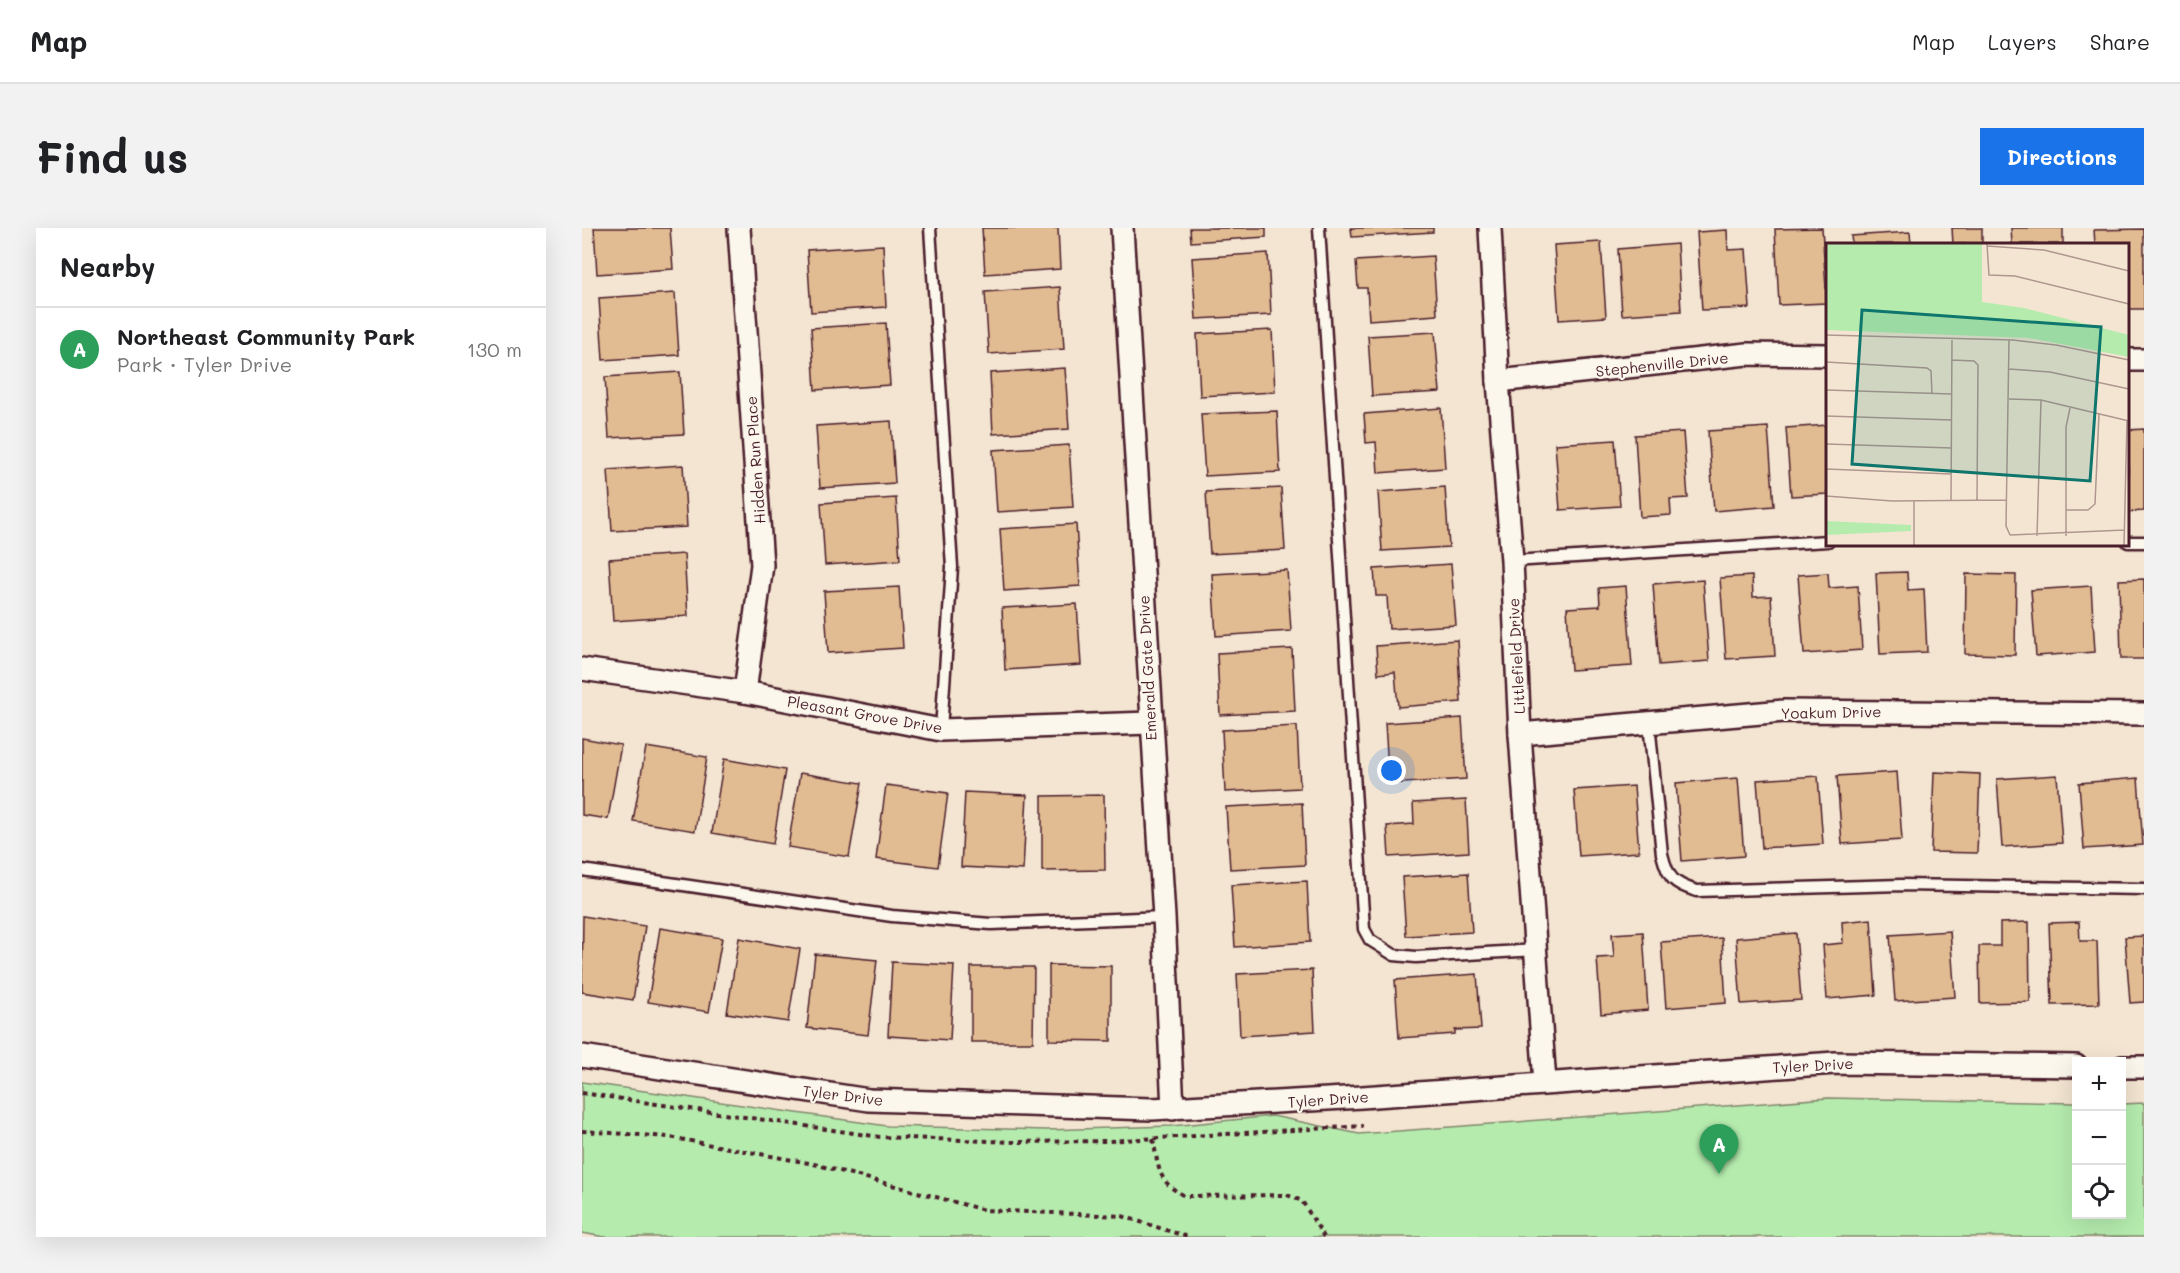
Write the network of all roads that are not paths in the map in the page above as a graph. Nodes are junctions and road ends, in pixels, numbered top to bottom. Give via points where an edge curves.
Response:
1 (740, 228) edge
2 (930, 228) edge
3 (1122, 228) edge
4 (1319, 228) edge
5 (1490, 228) edge
6 (1826, 355) edge
7 (1498, 381) junction
8 (1826, 540) edge
9 (1512, 561) junction
10 (582, 669) edge
11 (745, 692) junction
12 (2144, 714) edge
13 (1150, 723) junction
14 (1649, 723) junction
15 (941, 730) junction
16 (1520, 734) junction
17 (582, 870) edge
18 (2144, 889) edge
19 (1164, 917) junction
20 (1536, 950) junction
21 (582, 1056) edge
22 (2072, 1066) edge
23 (2126, 1067) edge
24 (2144, 1067) edge
25 (1545, 1083) junction
26 (1173, 1109) junction

1 - 11 street, Hidden Run Place via 762,565
2 - 15 lane via 952,567
3 - 13 street, Emerald Gate Drive
4 - 20 lane via 1364,929 1370,940 1394,956
5 - 7 street, Littlefield Drive
6 - 7 street, Stephenville Drive via 1748,354
7 - 9 street, Littlefield Drive
8 - 9 lane
9 - 16 street, Littlefield Drive
10 - 11 street, Pleasant Grove Drive
11 - 15 street, Pleasant Grove Drive
12 - 14 street, Yoakum Drive via 1784,711
13 - 15 street, Pleasant Grove Drive
13 - 19 street, Emerald Gate Drive
14 - 16 street, Yoakum Drive
14 - 18 lane via 1662,854 1668,875 1682,887 1697,891 1901,885
16 - 20 street, Littlefield Drive
17 - 19 lane via 892,916 991,924
19 - 26 street, Emerald Gate Drive
20 - 25 street, Littlefield Drive
21 - 26 street, Tyler Drive via 869,1100
22 - 25 street, Tyler Drive via 1836,1063
23 - 24 street
25 - 26 street, Tyler Drive

